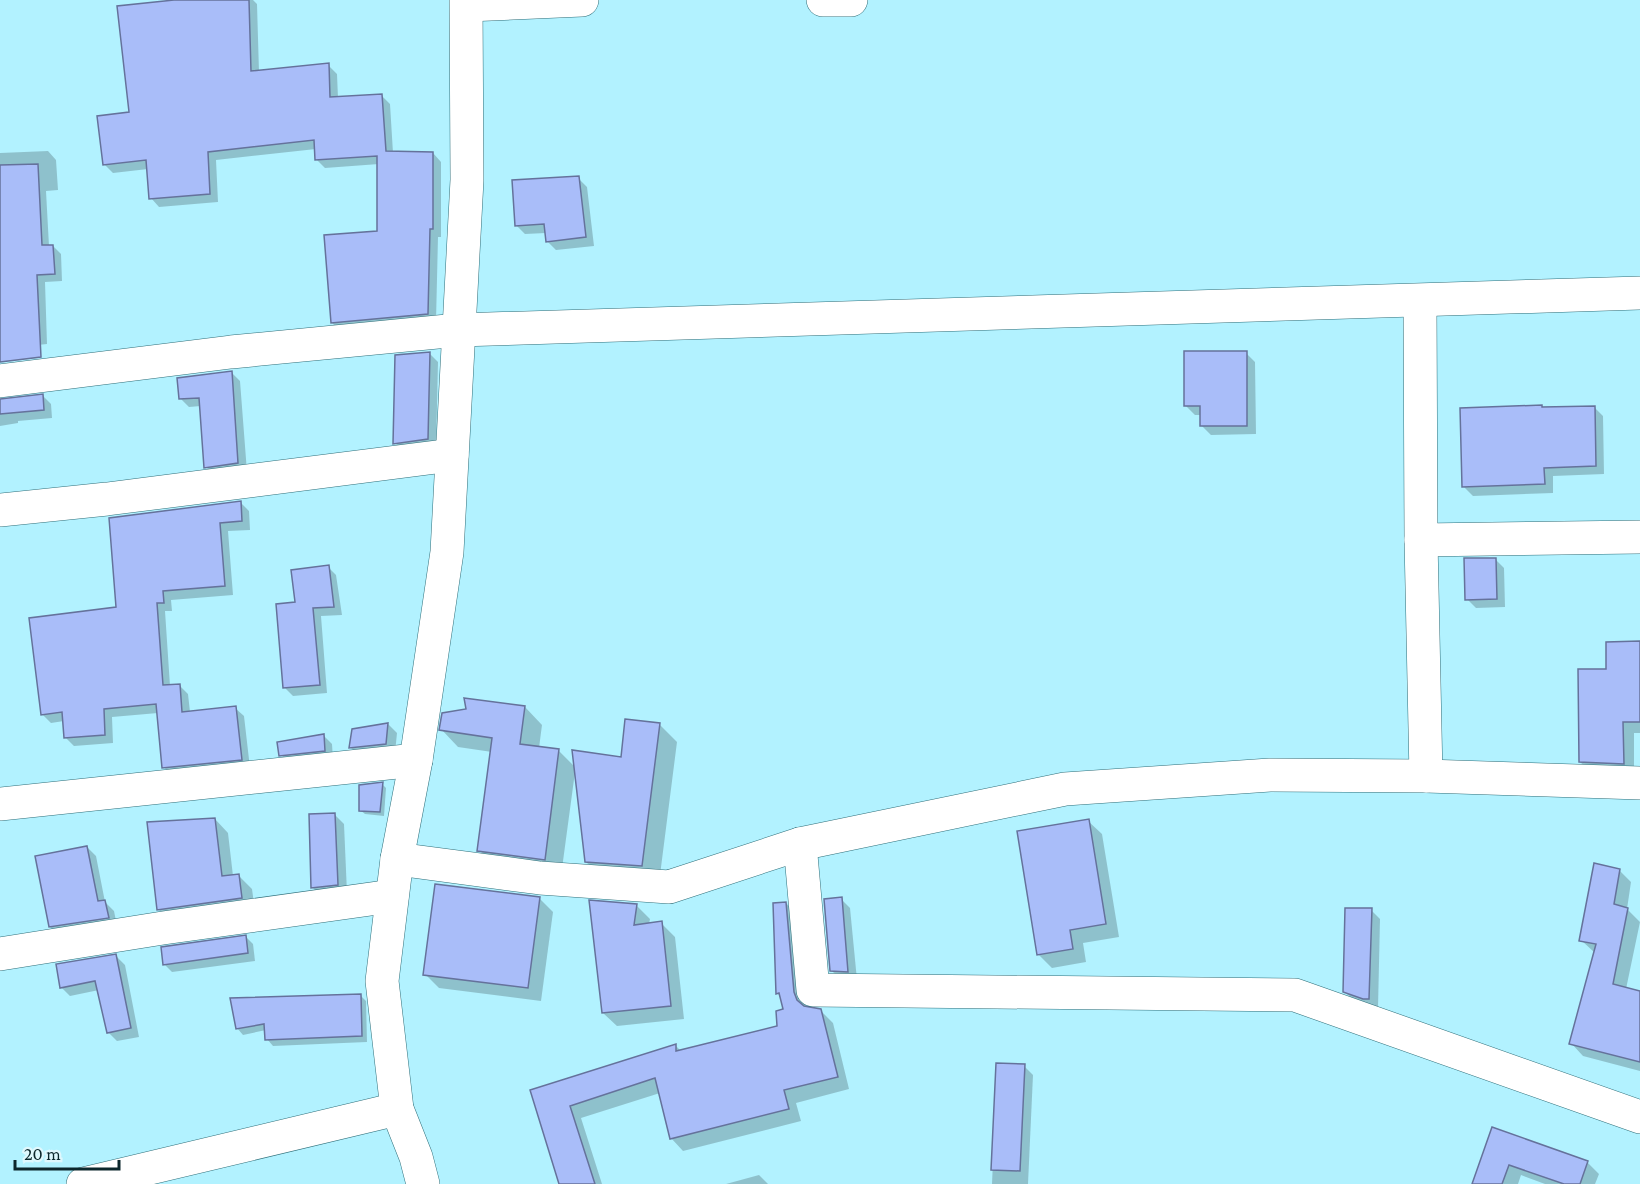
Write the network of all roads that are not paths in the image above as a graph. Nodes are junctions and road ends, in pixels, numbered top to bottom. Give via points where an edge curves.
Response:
1 (582, 0) edge
2 (823, 0) edge
3 (851, 0) edge
4 (466, 3) edge
5 (1640, 293) edge
6 (1420, 301) junction
7 (458, 330) junction
8 (0, 381) edge
9 (452, 455) junction
10 (0, 510) edge
11 (1640, 537) edge
12 (1422, 540) junction
13 (416, 760) junction
14 (1426, 776) junction
15 (1640, 783) edge
16 (0, 804) edge
17 (800, 844) junction
18 (397, 859) junction
19 (392, 896) junction
20 (0, 954) edge
21 (397, 1109) junction
22 (1640, 1117) edge
23 (83, 1184) edge
24 (423, 1184) edge

1 - 4 street
2 - 3 street
4 - 7 street via 468,180
5 - 6 street
6 - 7 street
6 - 12 street
7 - 8 street via 231,352
7 - 9 street
9 - 10 street
9 - 13 street via 447,552
11 - 12 street
12 - 14 street
13 - 16 street
13 - 18 street
14 - 15 street
14 - 17 street via 1270,775 1065,789
17 - 18 street via 669,887 540,878
17 - 22 street via 813,990 1295,995
18 - 19 street
19 - 20 street
19 - 21 street via 382,981
21 - 23 street
21 - 24 street

